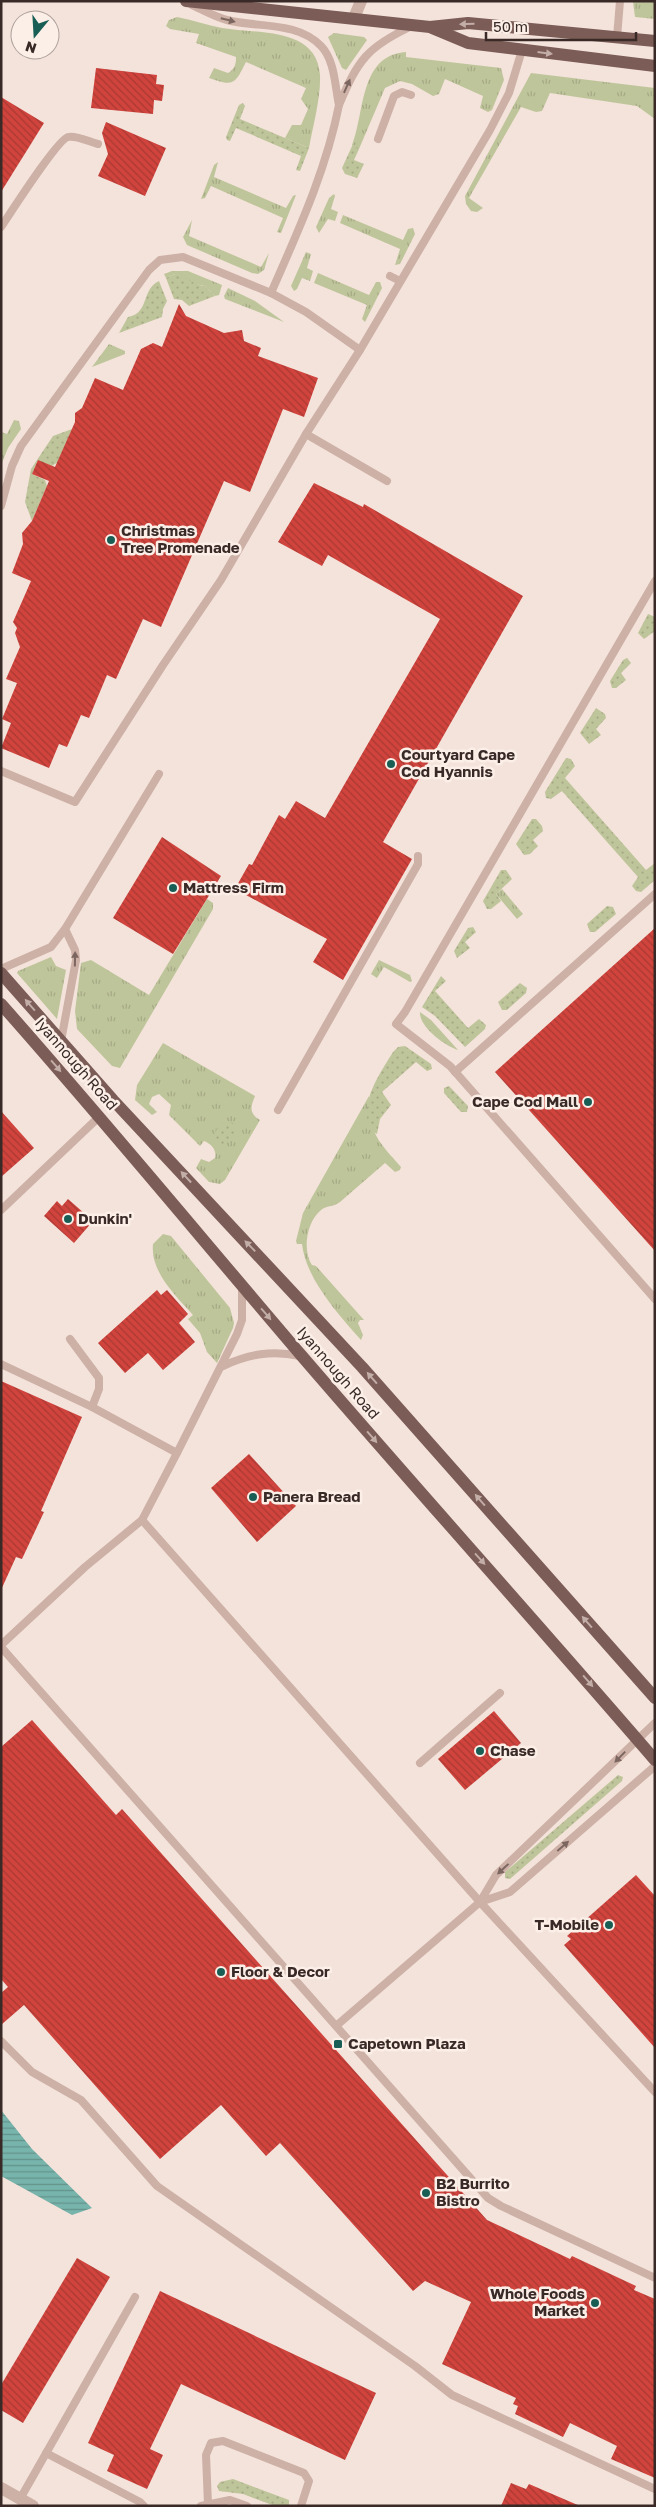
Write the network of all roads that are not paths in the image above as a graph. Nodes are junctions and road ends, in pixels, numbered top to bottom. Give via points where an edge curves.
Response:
1 (185, 1) edge
2 (360, 1) edge
3 (620, 1) edge
4 (354, 18) junction
5 (413, 26) junction
6 (430, 28) junction
7 (617, 37) junction
8 (655, 41) edge
9 (522, 50) junction
10 (655, 66) edge
11 (411, 95) dead end
12 (339, 105) junction
13 (378, 139) dead end
14 (98, 144) dead end
15 (1, 227) edge
16 (390, 276) dead end
17 (400, 281) junction
18 (271, 293) junction
19 (360, 350) junction
20 (306, 434) junction
21 (387, 481) dead end
22 (1, 506) edge
23 (655, 581) edge
24 (1, 771) edge
25 (159, 774) dead end
26 (418, 856) dead end
27 (655, 894) edge
28 (65, 929) junction
29 (1, 971) edge
30 (1, 1004) edge
31 (61, 1041) junction
32 (455, 1072) junction
33 (278, 1110) dead end
34 (100, 1116) junction
35 (1, 1210) edge
36 (242, 1286) junction
37 (655, 1299) edge
38 (70, 1339) dead end
39 (303, 1357) junction
40 (1, 1364) edge
41 (223, 1366) junction
42 (92, 1407) junction
43 (177, 1454) junction
44 (142, 1520) junction
45 (1, 1646) edge
46 (500, 1694) dead end
47 (655, 1698) edge
48 (655, 1723) edge
49 (637, 1739) junction
50 (655, 1760) edge
51 (420, 1763) dead end
52 (655, 1766) edge
53 (480, 1902) junction
54 (336, 2026) junction
55 (1, 2041) edge
56 (655, 2092) edge
57 (655, 2278) edge
58 (135, 2297) dead end
59 (46, 2453) junction
60 (1, 2488) edge
61 (655, 2490) edge
62 (20, 2499) junction
63 (204, 2505) edge
64 (33, 2506) edge
65 (144, 2506) edge
66 (247, 2506) edge
67 (301, 2506) edge

1 - 4 main road
1 -> 12 lane via 228,21 285,28 310,38 322,47 328,57
2 - 4 street
3 - 7 lane
4 - 5 main road
5 - 6 main road
12 -> 5 lane via 351,76 366,54
7 -> 6 main road via 468,23
6 - 9 main road via 468,43
7 - 8 main road
9 -> 10 main road
9 - 17 lane via 502,109
11 - 13 lane via 402,92 394,96
12 - 18 lane via 321,176
14 - 15 lane via 71,137 63,140
16 - 17 lane
17 - 19 lane
18 - 19 lane via 306,312
18 - 22 lane via 183,257 172,257 154,264 21,446
19 - 20 lane
20 - 21 lane
20 - 24 lane via 221,580 76,802
23 - 32 lane via 396,1024 443,1059
25 - 28 lane
26 - 33 lane via 418,864
27 - 32 lane
28 - 29 lane via 51,948
31 -> 28 lane via 76,960
31 -> 29 main road, Iyannough Road
30 -> 34 main road, Iyannough Road
47 -> 31 main road, Iyannough Road via 362,1367
32 - 37 lane
34 - 35 lane
34 - 36 main road, Iyannough Road
36 -> 39 main road, Iyannough Road
36 - 41 lane via 242,1320
38 - 42 lane via 99,1378 99,1390
39 - 41 lane via 280,1352 262,1353
39 -> 49 main road, Iyannough Road
40 - 42 lane
41 - 43 lane
42 - 43 lane
43 - 44 lane
44 - 45 lane via 85,1567
44 - 53 lane
45 - 54 lane
46 - 51 lane
48 - 49 lane
49 - 50 main road, Iyannough Road
49 -> 53 lane via 496,1875
53 -> 52 lane via 510,1892
53 - 54 lane
53 - 56 lane
54 - 57 lane via 492,2201
55 - 61 lane via 32,2072 81,2100 157,2186 415,2366 447,2393
58 - 59 lane
59 - 62 lane
59 - 65 lane
60 - 62 street
62 - 64 street
63 - 66 lane via 230,2500
63 - 67 lane via 208,2449 211,2443 223,2440 304,2473 309,2480

